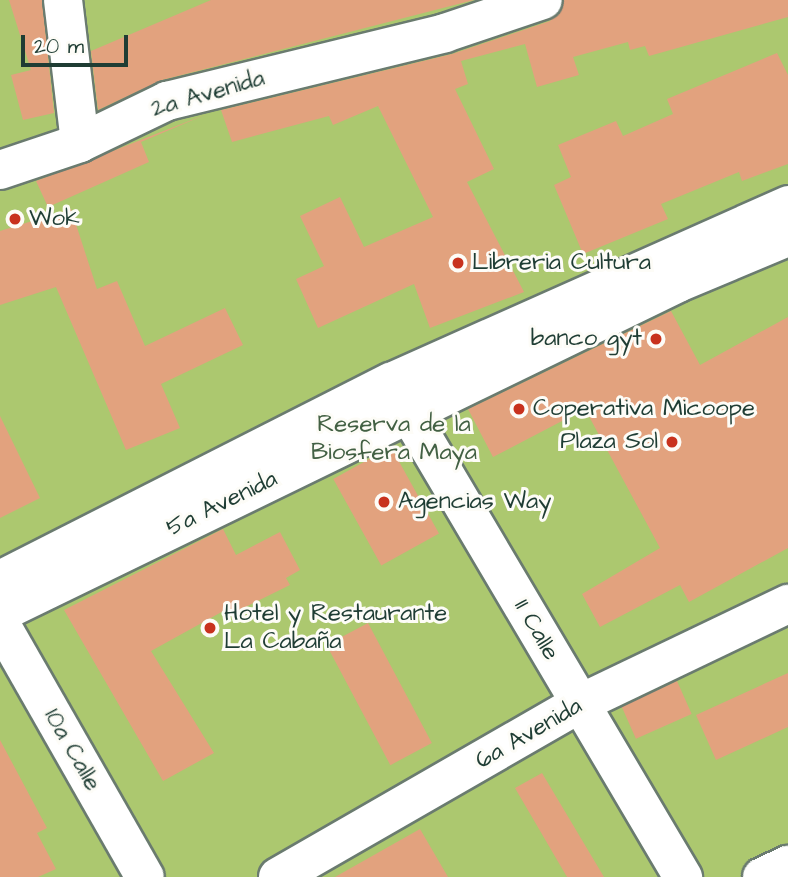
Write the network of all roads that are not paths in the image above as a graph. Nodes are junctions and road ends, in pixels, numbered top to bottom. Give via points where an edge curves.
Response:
1 (63, 0) edge
2 (543, 0) edge
3 (80, 143) junction
4 (0, 170) edge
5 (788, 205) edge
6 (788, 237) edge
7 (672, 269) junction
8 (400, 397) junction
9 (170, 510) junction
10 (0, 580) edge
11 (788, 604) edge
12 (0, 612) edge
13 (0, 623) edge
14 (579, 704) junction
15 (788, 865) edge
16 (145, 877) edge
17 (278, 877) edge
18 (684, 877) edge
19 (762, 877) edge

1 - 3 street
2 - 3 street, 2a Avenida via 445,33 167,101
3 - 4 street, 2a Avenida
5 - 7 street, 5a Avenida
6 - 7 street, 5a Avenida
7 - 8 street, 5a Avenida
8 - 9 street, 5a Avenida
8 - 14 street, 11 Calle
9 - 10 street, 5a Avenida
9 - 12 street, 5a Avenida
11 - 14 street, 6a Avenida
13 - 16 street, 10a Calle
14 - 17 street, 6a Avenida
14 - 18 street, 11 Calle
15 - 19 street

